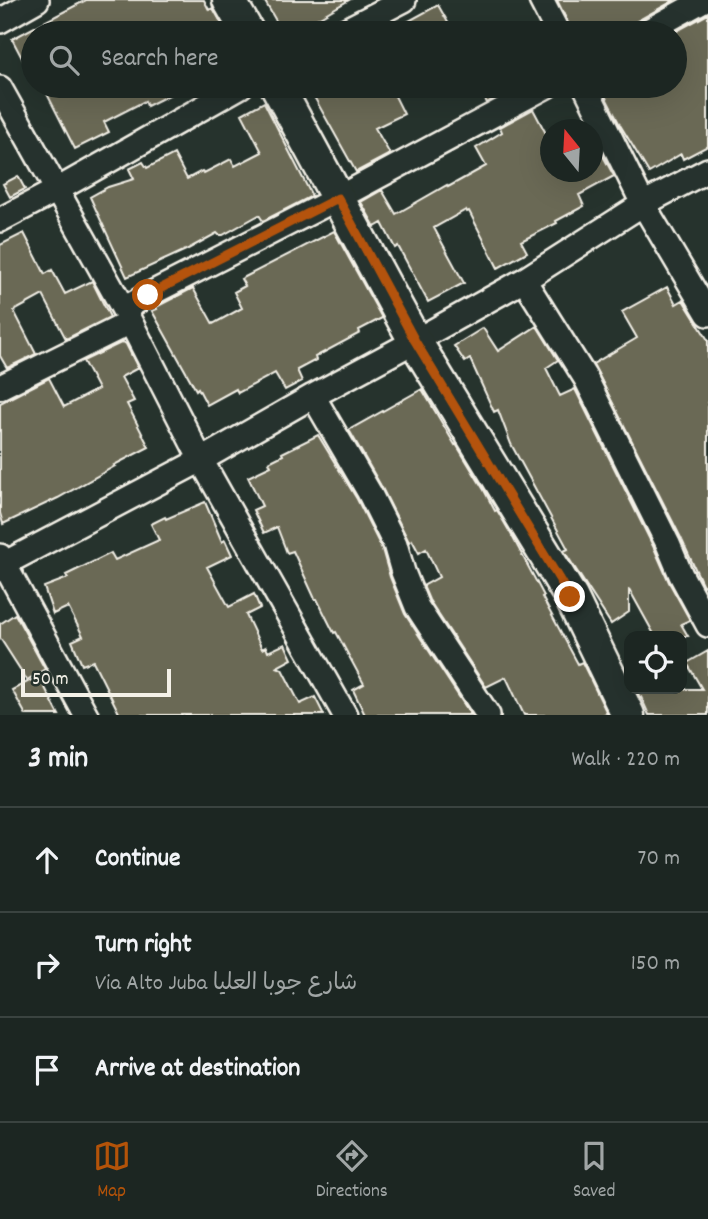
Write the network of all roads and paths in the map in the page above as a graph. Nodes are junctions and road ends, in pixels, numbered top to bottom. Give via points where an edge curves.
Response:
1 (37, 0) edge
2 (229, 0) edge
3 (404, 0) edge
4 (541, 0) edge
5 (704, 0) edge
6 (0, 21) edge
7 (240, 21) edge
8 (363, 21) edge
9 (552, 21) edge
10 (666, 21) edge
11 (0, 88) edge
12 (220, 98) edge
13 (283, 98) edge
14 (525, 98) edge
15 (591, 98) edge
16 (708, 170) edge
17 (57, 190) junction
18 (338, 198) junction
19 (643, 204) junction
20 (0, 220) edge
21 (524, 280) junction
22 (708, 314) edge
23 (127, 315) junction
24 (415, 341) junction
25 (0, 387) edge
26 (313, 396) junction
27 (201, 460) junction
28 (1, 562) edge
29 (708, 625) edge
30 (86, 715) edge
31 (345, 715) edge
32 (488, 715) edge
33 (628, 715) edge

1 - 6 street
2 - 7 street
3 - 8 street
4 - 9 street
5 - 10 street
11 - 17 street
12 - 17 street
13 - 18 street
14 - 18 street
15 - 19 street
16 - 19 street
17 - 20 street
17 - 23 street
18 - 23 street via 148,295
18 - 24 street
19 - 21 street
19 - 22 street
21 - 24 street
21 - 29 street via 602,408
23 - 25 street via 117,329
23 - 27 street
24 - 26 street
24 - 33 street via 570,597
26 - 27 street
26 - 32 street via 395,544 417,607
27 - 28 street
27 - 31 street
28 - 30 street

